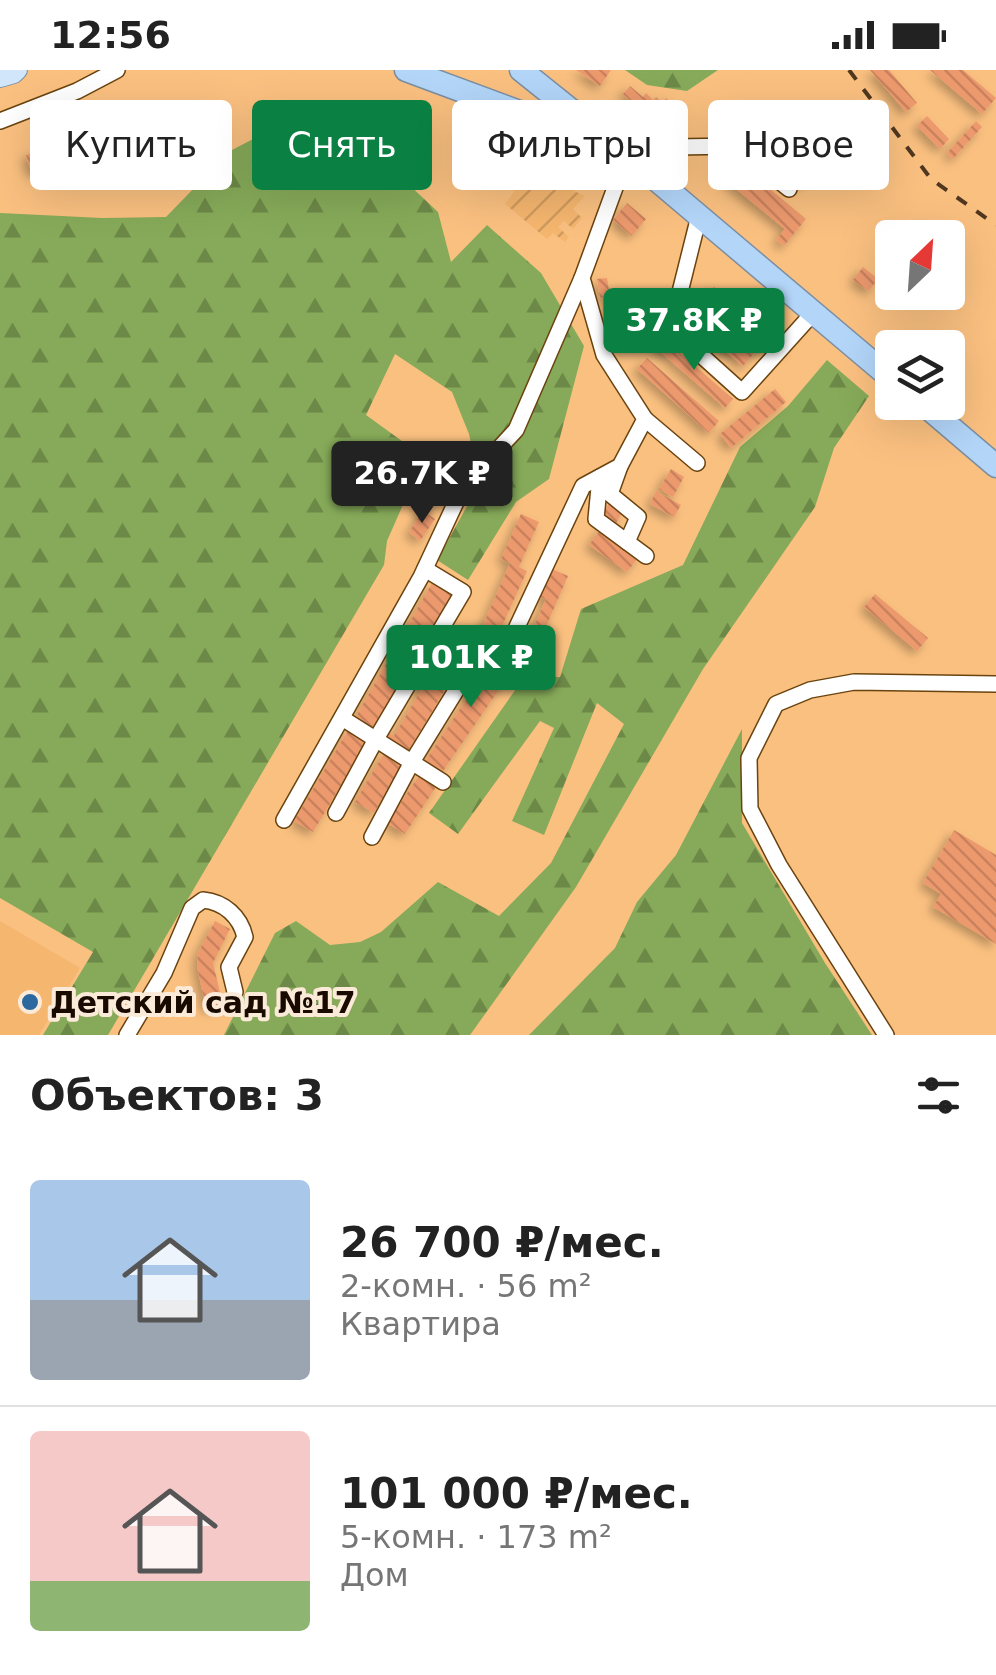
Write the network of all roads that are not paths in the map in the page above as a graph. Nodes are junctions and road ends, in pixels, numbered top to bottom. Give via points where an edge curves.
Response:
1 (18, 70) edge
2 (117, 70) edge
3 (406, 70) edge
4 (458, 70) edge
5 (522, 70) edge
6 (0, 78) edge
7 (437, 82) junction
8 (485, 100) edge
9 (559, 100) edge
10 (0, 121) edge
11 (610, 190) edge
12 (668, 190) edge
13 (699, 216) junction
14 (582, 278) junction
15 (814, 312) junction
16 (875, 364) edge
17 (645, 419) junction
18 (942, 420) edge
19 (697, 463) dead end
20 (620, 466) junction
21 (996, 466) edge
22 (600, 477) junction
23 (627, 542) junction
24 (646, 556) dead end
25 (425, 569) junction
26 (516, 629) dead end
27 (481, 650) dead end
28 (996, 684) edge
29 (342, 718) junction
30 (376, 739) junction
31 (412, 762) junction
32 (443, 782) dead end
33 (336, 813) dead end
34 (284, 820) dead end
35 (372, 836) dead end
36 (235, 992) dead end
37 (127, 1035) edge
38 (886, 1035) edge

1 - 6 main road
2 - 10 street
3 - 7 highway
4 - 7 highway
5 - 9 highway
7 - 8 highway
11 - 14 street
12 - 13 highway
13 - 15 highway
13 - 15 street via 671,328 742,392
14 - 17 street via 604,355
14 - 25 street via 516,430 463,487
15 - 16 highway
17 - 19 street
17 - 20 street
18 - 21 highway
20 - 22 street
20 - 23 street via 610,494 638,518
22 - 23 street via 596,519
22 - 26 street via 583,486
23 - 24 street
25 - 29 street
25 - 30 street via 463,592
27 - 31 street
28 - 38 street via 854,682 810,690 776,704 748,758 750,809
29 - 30 street
29 - 34 street
30 - 31 street
30 - 33 street
31 - 32 street
31 - 35 street
36 - 37 street via 229,967 245,937 242,922 217,901 202,900

